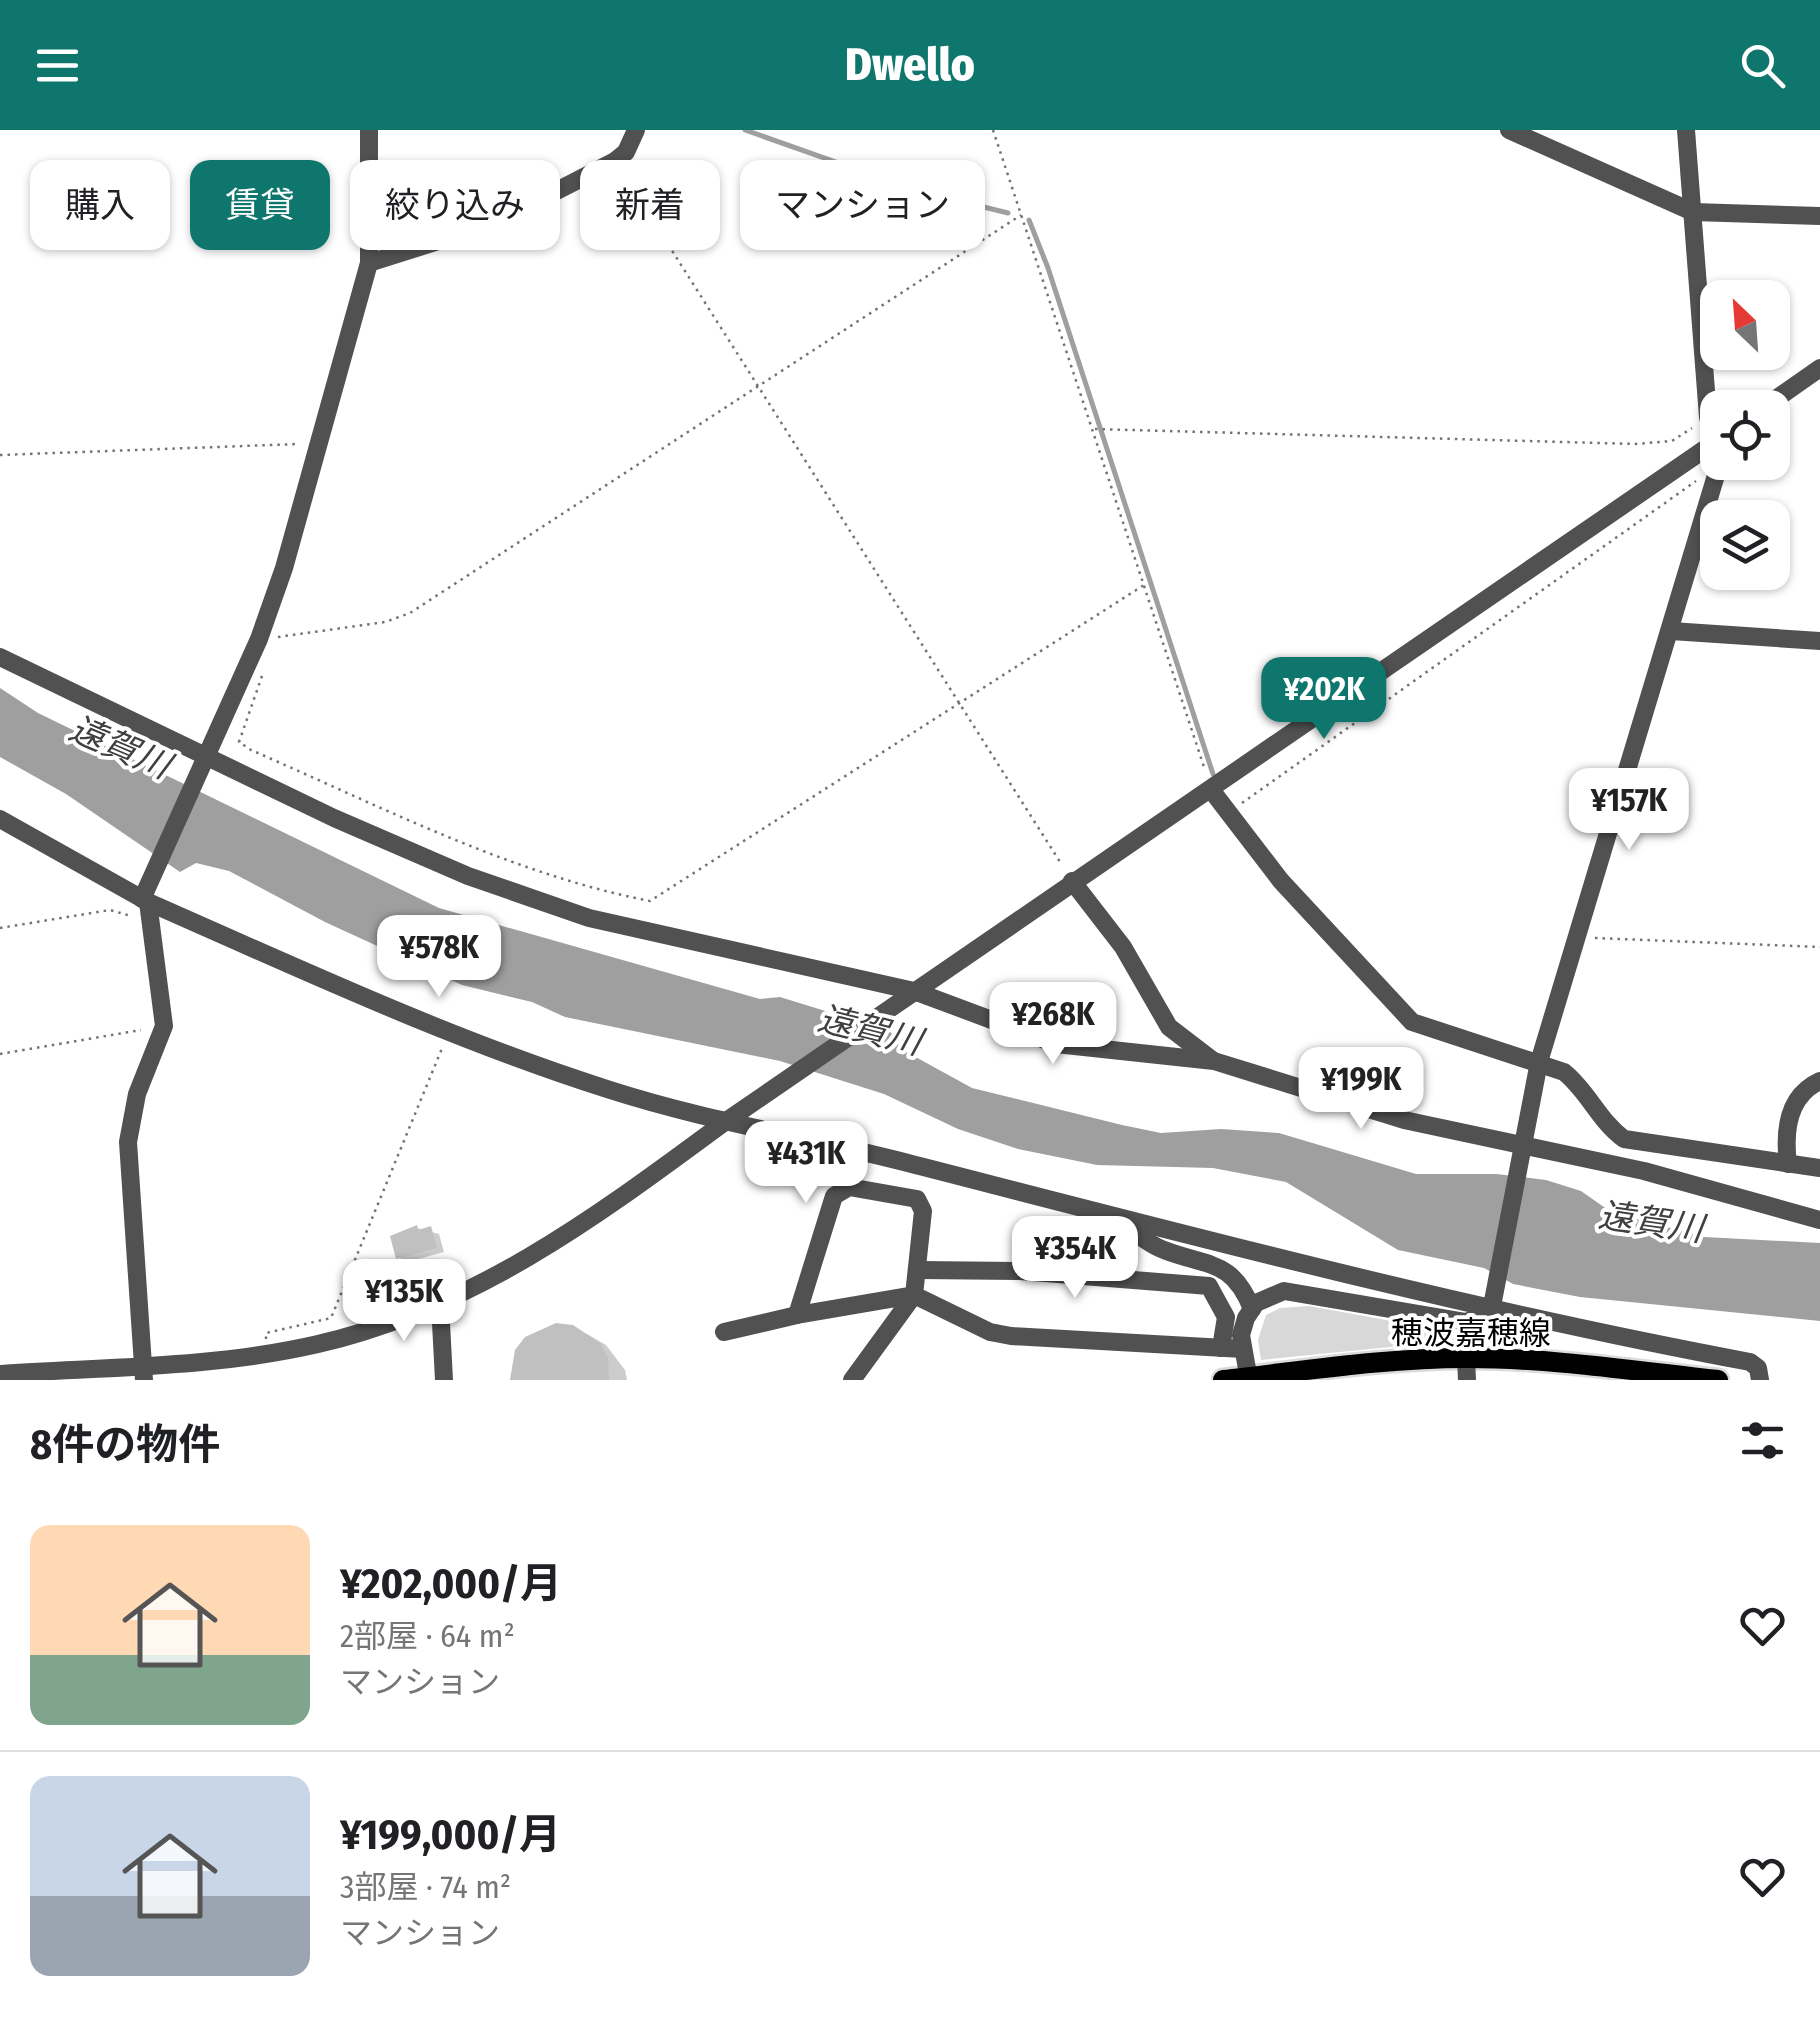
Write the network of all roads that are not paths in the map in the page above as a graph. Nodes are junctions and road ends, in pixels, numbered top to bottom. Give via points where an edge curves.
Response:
1 (370, 130) edge
2 (636, 130) edge
3 (1509, 130) edge
4 (1686, 130) edge
5 (1692, 212) junction
6 (1820, 216) edge
7 (369, 263) junction
8 (1820, 368) edge
9 (1706, 390) edge
10 (1789, 390) edge
11 (1700, 456) edge
12 (1715, 480) edge
13 (1671, 630) junction
14 (1820, 640) edge
15 (0, 657) edge
16 (206, 761) junction
17 (1212, 791) junction
18 (0, 819) edge
19 (1072, 881) junction
20 (145, 898) junction
21 (907, 995) junction
22 (1214, 1062) junction
23 (1539, 1062) junction
24 (1820, 1080) edge
25 (730, 1119) junction
26 (1525, 1151) junction
27 (1788, 1164) junction
28 (1820, 1168) edge
29 (1110, 1215) junction
30 (1820, 1220) edge
31 (917, 1270) junction
32 (914, 1296) junction
33 (440, 1304) junction
34 (1491, 1304) junction
35 (1252, 1310) junction
36 (796, 1315) junction
37 (724, 1332) dead end
38 (1220, 1348) junction
39 (1243, 1349) junction
40 (1466, 1358) junction
41 (144, 1372) edge
42 (0, 1374) edge
43 (1249, 1378) edge
44 (444, 1380) edge
45 (852, 1380) edge
46 (1223, 1380) edge
47 (1467, 1380) edge
48 (1718, 1380) edge
49 (1760, 1380) edge

1 - 7 street
2 - 7 street via 615,161 492,224
3 - 5 street
4 - 5 street
5 - 6 street
5 - 9 street
7 - 16 street via 259,639
8 - 10 street
11 - 17 street
12 - 13 street
13 - 14 street
13 - 23 street
15 - 16 street
16 - 20 street
16 - 21 street via 468,876 589,918
17 - 19 street
17 - 23 street via 1281,881 1412,1022
18 - 20 street
19 - 21 street
19 - 22 street via 1124,947 1169,1027
20 - 25 street via 450,1030 603,1088
20 - 41 street via 164,1026 128,1142
21 - 22 street via 1056,1044
21 - 25 street
22 - 26 street
23 - 26 street
23 - 27 street via 1578,1083 1624,1139
24 - 27 street via 1800,1096 1788,1120
25 - 29 street
25 - 33 street via 594,1219
26 - 30 street via 1644,1172
26 - 34 street
27 - 28 street
29 - 34 street
29 - 35 street via 1159,1249 1217,1264 1242,1286
31 - 32 street
31 - 36 street via 922,1204 842,1190 834,1196
31 - 38 street via 1210,1286 1226,1317
32 - 36 street
32 - 38 street via 1011,1336
32 - 45 street
33 - 41 street via 387,1325 267,1354
33 - 44 street
34 - 35 street via 1466,1322 1284,1291
34 - 49 street via 1750,1362
35 - 39 street
36 - 37 street
38 - 39 street
39 - 43 street
40 - 43 main road, 穂波嘉穂線
40 - 47 street
40 - 48 main road, 穂波嘉穂線
41 - 42 street
43 - 46 main road, 穂波嘉穂線

